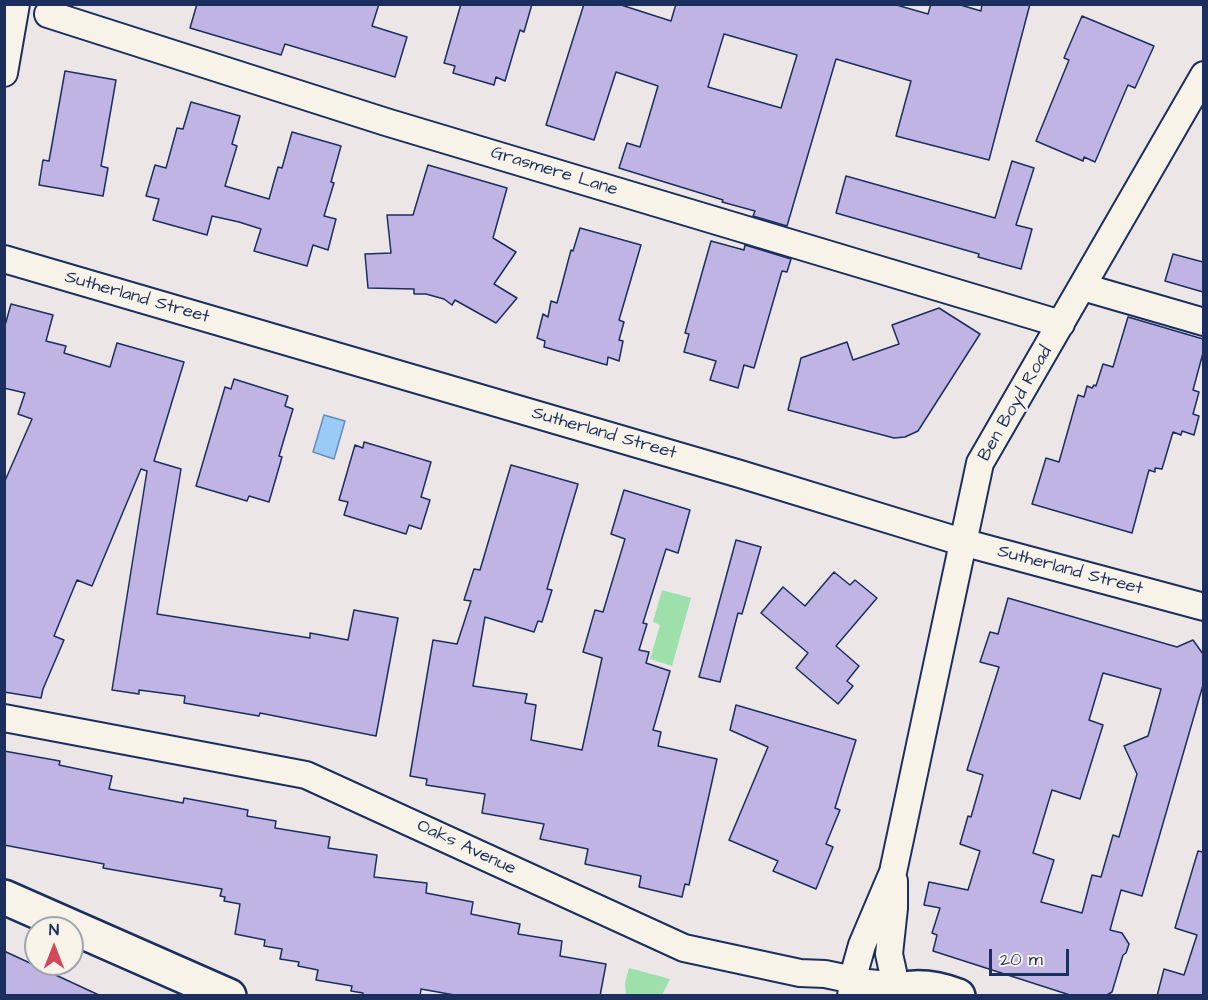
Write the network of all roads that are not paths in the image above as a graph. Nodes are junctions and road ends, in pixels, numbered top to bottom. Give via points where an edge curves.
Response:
1 (16, 4) edge
2 (48, 14) dead end
3 (4, 73) edge
4 (1203, 75) edge
5 (4, 259) edge
6 (1083, 287) junction
7 (1203, 322) edge
8 (1061, 324) junction
9 (962, 542) junction
10 (1203, 608) edge
11 (4, 718) edge
12 (893, 872) junction
13 (4, 897) edge
14 (852, 988) edge
15 (897, 991) edge
16 (230, 996) edge
17 (958, 996) edge

1 - 3 street
2 - 8 street, Grasmere Lane via 386,122
4 - 6 street, Ben Boyd Road
5 - 9 street, Sutherland Street
6 - 7 street
6 - 8 street, Ben Boyd Road
8 - 9 street, Ben Boyd Road via 980,463
9 - 10 street, Sutherland Street
9 - 12 street, Ben Boyd Road
11 - 14 street, Oaks Avenue via 306,775 684,948 800,973 825,974
12 - 14 street, Ben Boyd Road via 862,945
12 - 15 street, Ben Boyd Road via 889,954
13 - 16 main road
14 - 15 street, Oaks Avenue
15 - 17 main road

